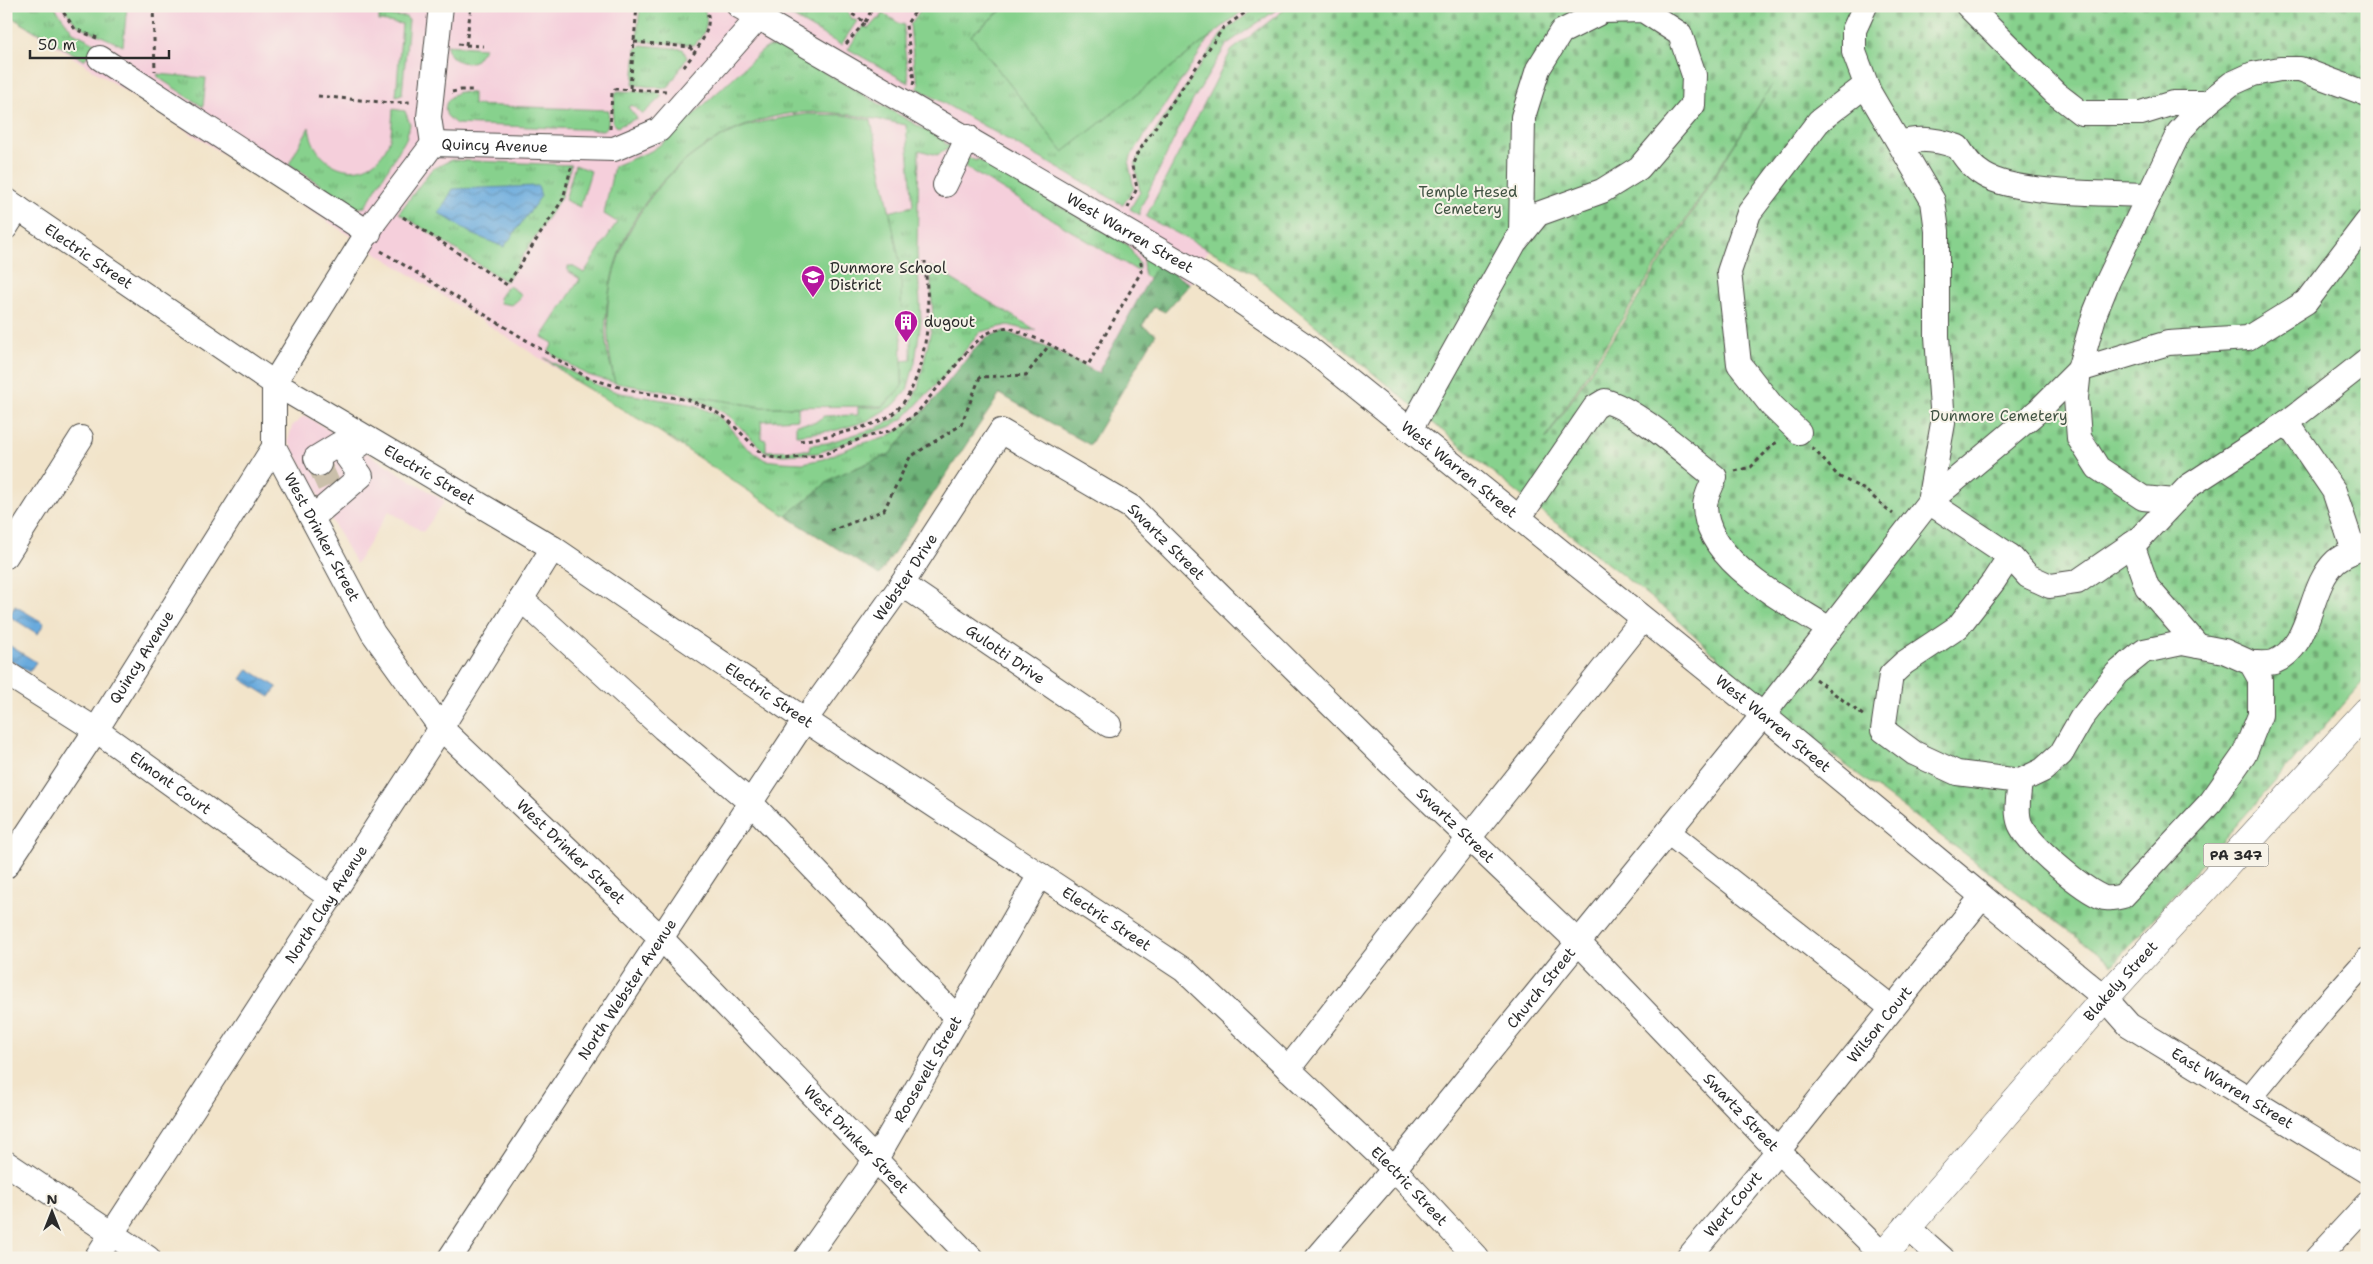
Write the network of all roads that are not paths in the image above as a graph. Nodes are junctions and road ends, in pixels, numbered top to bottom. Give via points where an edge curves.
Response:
1 (441, 6) edge
2 (1865, 6) edge
3 (1968, 6) edge
4 (748, 12) edge
5 (100, 48) road end
6 (1866, 85) junction
7 (2367, 94) edge
8 (2207, 103) junction
9 (968, 138) junction
10 (1900, 143) junction
11 (433, 144) junction
12 (945, 185) dead end
13 (2149, 195) junction
14 (10, 211) edge
15 (2367, 222) edge
16 (1521, 235) junction
17 (372, 240) junction
18 (2367, 360) edge
19 (2079, 370) junction
20 (274, 383) junction
21 (2287, 422) junction
22 (1410, 430) junction
23 (1001, 431) joint
24 (1799, 432) road end
25 (81, 438) dead end
26 (368, 439) junction
27 (274, 447) junction
28 (346, 455) junction
29 (289, 475) junction
30 (2175, 501) junction
31 (1929, 502) junction
32 (312, 518) junction
33 (1519, 518) junction
34 (2132, 544) junction
35 (553, 548) junction
36 (2360, 548) edge
37 (6, 556) edge
38 (2010, 556) junction
39 (902, 584) junction
40 (521, 598) junction
41 (1643, 620) junction
42 (1830, 629) junction
43 (2198, 646) junction
44 (2251, 663) junction
45 (6, 673) edge
46 (2367, 711) edge
47 (1762, 716) junction
48 (805, 720) junction
49 (1109, 725) dead end
50 (441, 728) junction
51 (96, 730) junction
52 (2020, 781) junction
53 (750, 802) junction
54 (1668, 832) junction
55 (1468, 838) junction
56 (6, 866) edge
57 (1040, 875) junction
58 (1982, 897) junction
59 (331, 898) junction
60 (661, 938) junction
61 (1578, 942) junction
62 (2367, 960) edge
63 (2105, 998) junction
64 (1892, 1008) junction
65 (957, 1018) junction
66 (1288, 1069) junction
67 (2249, 1099) junction
68 (1778, 1151) junction
69 (876, 1159) junction
70 (6, 1163) edge
71 (1394, 1170) junction
72 (2367, 1171) edge
73 (2367, 1204) edge
74 (1906, 1226) junction
75 (111, 1234) junction
76 (1882, 1256) edge
77 (96, 1258) edge
78 (148, 1258) edge
79 (450, 1258) edge
80 (806, 1258) edge
81 (971, 1258) edge
82 (1317, 1258) edge
83 (1477, 1258) edge
84 (1688, 1258) edge
85 (1942, 1258) edge
86 (2317, 1258) edge

1 - 11 street via 429,117
2 - 6 street via 1854,30 1854,52
3 - 8 street via 2055,93 2082,114 2141,112 2174,103
4 - 9 street, West Warren Street
4 - 11 street, Quincy Avenue via 659,130 614,150
5 - 17 street
6 - 10 street
6 - 24 street via 1819,121 1749,214 1729,272 1739,364 1772,406
7 - 8 street via 2300,69 2280,69 2253,74 2231,84
8 - 13 street via 2178,132
9 - 12 street
9 - 22 street, West Warren Street via 1202,275 1310,349
10 - 13 street via 1926,140 1958,147 1970,165 1984,176 2003,184
10 - 31 street via 1933,201 1937,231 1937,336 1943,423
11 - 17 street, Quincy Avenue
13 - 19 street via 2101,297
14 - 20 street, Electric Street
15 - 19 street via 2306,302 2248,338 2168,343
16 - 16 street via 1538,214 1602,191 1639,168 1693,105 1694,75 1680,34 1644,10 1603,11 1560,32 1538,69 1523,118
16 - 22 street
17 - 20 street, Quincy Avenue
18 - 21 street
19 - 30 street via 2076,398 2079,438 2098,468 2143,498
19 - 31 street, Church Street via 2039,410
20 - 26 street, Electric Street
20 - 27 street, West Drinker Street
21 - 30 street via 2189,486
21 - 36 street via 2334,491
22 - 33 street, West Warren Street
23 - 39 street, Webster Drive
23 - 55 street, Swartz Street via 1131,507
25 - 37 street
26 - 28 street
26 - 35 street, Electric Street
27 - 29 street, West Drinker Street
27 - 51 street, Quincy Avenue
28 - 29 street via 338,444 317,461
28 - 32 street via 362,476 332,492
29 - 32 street, West Drinker Street
30 - 34 street
31 - 38 street
31 - 42 street, Church Street
32 - 50 street, West Drinker Street via 373,633
33 - 41 street, West Warren Street
33 - 42 street via 1595,407 1604,401 1614,403 1653,428 1715,477 1705,504 1708,526 1714,540 1741,571
34 - 38 street via 2077,582 2050,586 2028,576
34 - 43 street via 2147,587
35 - 40 street, North Clay Avenue
35 - 48 street, Electric Street
36 - 44 street via 2336,561 2319,586 2301,634 2289,653 2273,662
38 - 52 street via 1994,582 1958,626 1904,662 1891,676 1882,730 1914,753 1957,773
39 - 48 street, Webster Drive
39 - 49 street, Gulotti Drive
40 - 50 street, North Clay Avenue
40 - 53 street via 663,728
41 - 47 street, West Warren Street
41 - 55 street
42 - 47 street, Church Street
43 - 44 street via 2224,651
43 - 52 street via 2182,642 2144,652 2117,673 2082,718 2061,754 2043,770
44 - 52 street via 2260,678 2260,714 2244,756 2212,802 2123,896 2106,899 2081,885 2034,843 2020,823
45 - 51 street, Elmont Court
46 - 63 main road, Blakely Street / PA 347
47 - 54 street, Church Street
47 - 58 street, West Warren Street
48 - 53 street, North Webster Avenue
48 - 57 street, Electric Street
50 - 59 street, North Clay Avenue
50 - 60 street, West Drinker Street
51 - 56 street, Quincy Avenue
51 - 59 street, Elmont Court
53 - 60 street, North Webster Avenue
53 - 65 street
54 - 61 street, Church Street
54 - 64 street
55 - 61 street, Swartz Street
55 - 66 street
57 - 65 street, Roosevelt Street
57 - 66 street, Electric Street via 1184,970
58 - 63 street, West Warren Street
58 - 64 street, Wilson Court
59 - 75 street, North Clay Avenue
60 - 69 street, West Drinker Street
60 - 79 street, North Webster Avenue
61 - 68 street, Swartz Street
61 - 71 street, Church Street
62 - 67 street
63 - 67 street, East Warren Street via 2130,1025
63 - 74 main road, Blakely Street / PA 347
64 - 68 street, Wilson Court
65 - 69 street, Roosevelt Street
66 - 71 street, Electric Street
67 - 72 street, East Warren Street
68 - 76 street, Swartz Street
68 - 84 street, Wert Court
69 - 80 street, Roosevelt Street
69 - 81 street, West Drinker Street
70 - 75 street
71 - 82 street, Church Street
71 - 83 street, Electric Street
73 - 86 street
74 - 76 main road, Blakely Street / PA 347
74 - 85 street
75 - 77 street, North Clay Avenue
75 - 78 street

